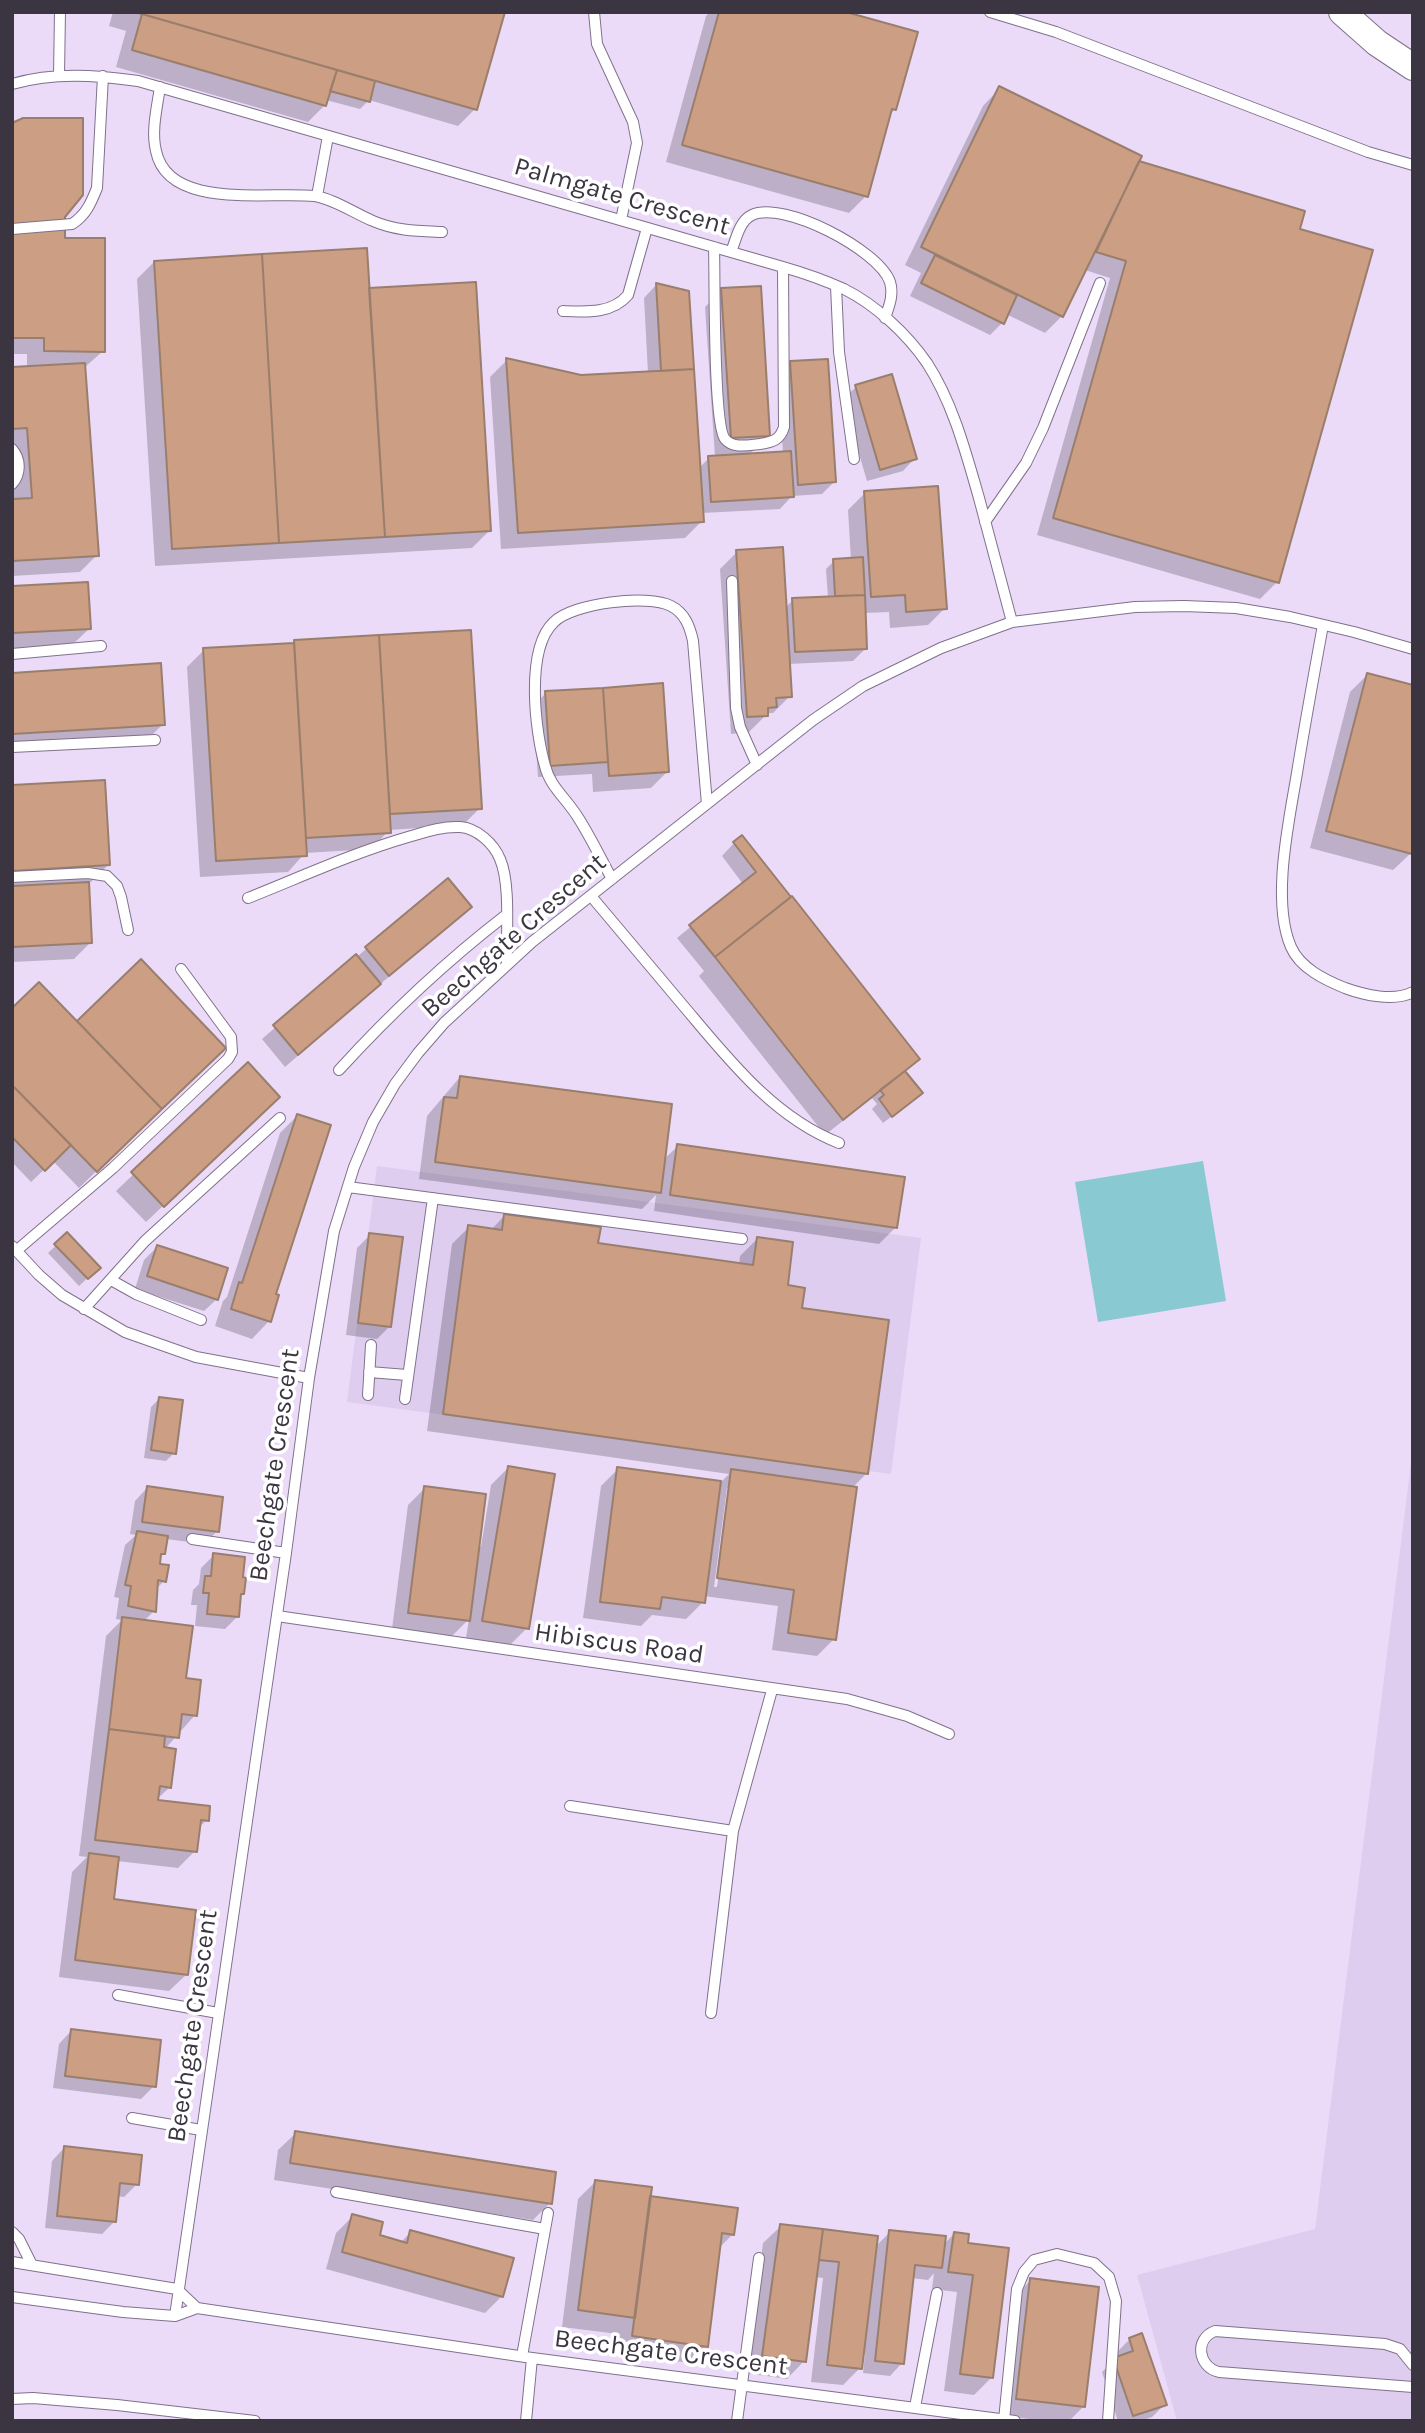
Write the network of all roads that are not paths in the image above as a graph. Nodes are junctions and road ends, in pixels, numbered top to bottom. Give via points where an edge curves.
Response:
1 (60, 12) edge
2 (594, 12) edge
3 (990, 12) edge
4 (1342, 12) edge
5 (1413, 67) edge
6 (59, 75) junction
7 (103, 76) junction
8 (12, 83) edge
9 (160, 87) junction
10 (328, 136) junction
11 (1413, 165) edge
12 (317, 197) junction
13 (621, 220) junction
14 (647, 228) junction
15 (12, 229) edge
16 (442, 232) dead end
17 (714, 247) junction
18 (731, 252) junction
19 (783, 267) junction
20 (1100, 283) dead end
21 (836, 286) junction
22 (563, 311) dead end
23 (885, 318) junction
24 (12, 449) edge
25 (853, 459) dead end
26 (12, 484) edge
27 (985, 522) junction
28 (732, 581) dead end
29 (1012, 622) junction
30 (1323, 625) junction
31 (101, 646) dead end
32 (1413, 649) edge
33 (12, 654) edge
34 (155, 740) dead end
35 (12, 747) edge
36 (757, 765) junction
37 (707, 804) junction
38 (12, 877) edge
39 (612, 879) junction
40 (591, 896) junction
41 (248, 898) dead end
42 (506, 915) junction
43 (128, 930) dead end
44 (507, 965) junction
45 (181, 969) dead end
46 (1413, 992) edge
47 (339, 1070) dead end
48 (280, 1118) dead end
49 (839, 1143) dead end
50 (348, 1187) junction
51 (433, 1198) junction
52 (742, 1239) dead end
53 (14, 1249) edge
54 (111, 1280) junction
55 (84, 1309) junction
56 (201, 1320) dead end
57 (371, 1345) dead end
58 (369, 1372) junction
59 (407, 1376) junction
60 (309, 1378) junction
61 (368, 1395) dead end
62 (405, 1399) dead end
63 (192, 1539) dead end
64 (286, 1553) junction
65 (277, 1616) junction
66 (772, 1690) junction
67 (949, 1734) dead end
68 (570, 1806) dead end
69 (733, 1831) junction
70 (118, 1995) dead end
71 (218, 2013) junction
72 (711, 2013) dead end
73 (132, 2118) dead end
74 (201, 2130) junction
75 (336, 2192) dead end
76 (548, 2213) dead end
77 (545, 2229) junction
78 (12, 2232) edge
79 (759, 2258) dead end
80 (12, 2262) edge
81 (32, 2265) junction
82 (177, 2289) junction
83 (937, 2293) dead end
84 (12, 2297) edge
85 (197, 2308) junction
86 (175, 2316) junction
87 (527, 2357) junction
88 (1413, 2365) edge
89 (742, 2385) junction
90 (1413, 2387) edge
91 (12, 2399) edge
92 (915, 2407) junction
93 (1010, 2420) edge
94 (255, 2421) edge
95 (526, 2421) edge
96 (737, 2421) edge
97 (1108, 2421) edge

1 - 6 lane
2 - 13 lane via 597,44 632,122 637,144
3 - 11 lane via 1056,32 1368,152
4 - 5 street
6 - 7 lane, Palmgate Crescent
6 - 8 lane, Palmgate Crescent
7 - 9 lane, Palmgate Crescent
7 - 15 lane via 97,188 92,202 72,224
9 - 10 lane, Palmgate Crescent
9 - 12 lane via 156,151 173,178 214,194
10 - 12 lane
10 - 13 lane, Palmgate Crescent
12 - 16 lane via 395,229
13 - 14 lane, Palmgate Crescent
14 - 17 lane, Palmgate Crescent
14 - 22 lane via 622,303 600,310
17 - 18 lane, Palmgate Crescent
17 - 19 lane via 720,428 726,441 736,446 772,443 784,427
18 - 19 lane, Palmgate Crescent
18 - 23 lane via 743,223 751,216 762,212 806,220 878,264 891,284
19 - 21 lane, Palmgate Crescent
20 - 27 lane via 1038,440
21 - 23 lane, Palmgate Crescent
21 - 25 lane
23 - 27 lane, Palmgate Crescent via 928,364 965,448
24 - 26 lane via 19,472
27 - 29 lane, Palmgate Crescent
28 - 36 lane via 736,708
29 - 30 lane, Beechgate Crescent via 1135,607 1184,606 1236,608
29 - 36 lane, Beechgate Crescent via 941,648 863,686
30 - 32 lane, Beechgate Crescent
30 - 46 lane via 1287,832 1284,928 1292,950 1325,979 1379,996
31 - 33 lane
34 - 35 lane
36 - 37 lane, Beechgate Crescent
37 - 39 lane, Beechgate Crescent
37 - 39 lane via 694,641 684,617 669,605 647,601 580,608 553,622 542,640 535,673 544,765
38 - 43 lane via 107,876 117,886
39 - 40 lane, Beechgate Crescent
40 - 44 lane, Beechgate Crescent
40 - 49 lane via 755,1087 792,1119
41 - 42 lane via 378,846 439,828 463,827 485,838 499,856 505,872
42 - 44 lane
42 - 47 lane via 418,988
44 - 50 lane, Beechgate Crescent via 444,1023 396,1084 373,1122
45 - 53 lane via 231,1037 228,1059 93,1187
48 - 54 lane via 154,1233
50 - 51 lane
50 - 60 lane, Beechgate Crescent via 334,1231
51 - 52 lane
51 - 59 lane
53 - 55 lane via 47,1282
54 - 55 lane
54 - 56 lane
55 - 60 lane via 125,1332 196,1357
57 - 58 lane
58 - 59 lane
58 - 61 lane
59 - 62 lane
60 - 64 lane, Beechgate Crescent
63 - 64 lane
64 - 65 lane, Beechgate Crescent
65 - 66 lane, Hibiscus Road
65 - 71 lane, Beechgate Crescent
66 - 67 lane, Hibiscus Road via 847,1699
66 - 69 lane
68 - 69 lane
69 - 72 lane
70 - 71 lane
71 - 74 lane, Beechgate Crescent
73 - 74 lane
74 - 82 lane, Beechgate Crescent
75 - 77 lane
76 - 77 lane
77 - 87 lane
78 - 81 lane
79 - 89 lane
80 - 81 lane
81 - 82 lane
82 - 85 lane
82 - 86 lane, Beechgate Crescent
83 - 92 lane
84 - 86 lane, Beechgate Crescent
85 - 86 lane, Beechgate Crescent
85 - 87 lane, Beechgate Crescent
87 - 89 lane, Beechgate Crescent
87 - 95 lane
88 - 90 lane via 1394,2346 1358,2341 1216,2331 1205,2337 1201,2348 1207,2367 1219,2372
89 - 92 lane, Beechgate Crescent
89 - 96 lane
91 - 94 lane
92 - 93 lane, Beechgate Crescent
93 - 97 lane via 1017,2289 1034,2260 1057,2254 1094,2263 1109,2277 1116,2301

